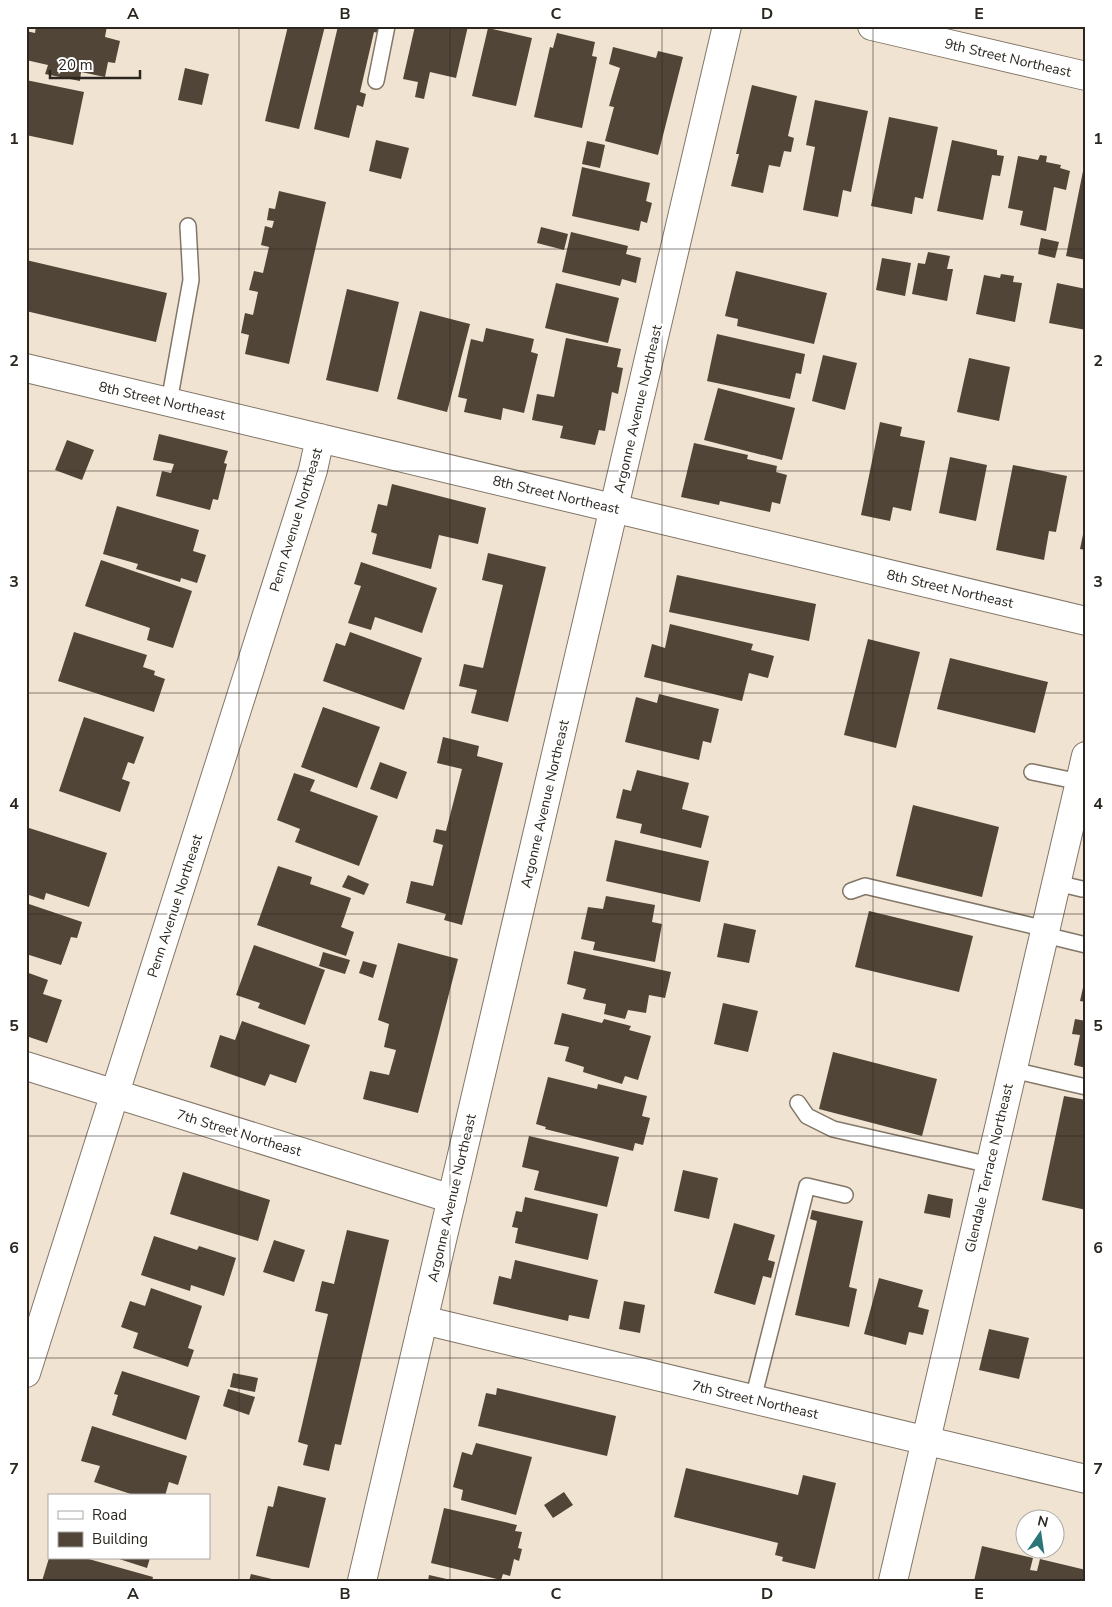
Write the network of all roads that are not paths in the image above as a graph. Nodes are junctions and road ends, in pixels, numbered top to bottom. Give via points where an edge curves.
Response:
1 (387, 26) edge
2 (727, 26) edge
3 (872, 26) edge
4 (1086, 76) edge
5 (376, 81) dead end
6 (188, 226) dead end
7 (26, 368) edge
8 (169, 402) junction
9 (320, 438) junction
10 (614, 509) junction
11 (1086, 621) edge
12 (1086, 756) edge
13 (1032, 772) dead end
14 (1080, 782) junction
15 (851, 890) dead end
16 (1045, 932) junction
17 (1086, 945) edge
18 (26, 1066) edge
19 (1013, 1070) junction
20 (1086, 1087) edge
21 (115, 1095) junction
22 (798, 1103) dead end
23 (990, 1165) junction
24 (845, 1194) dead end
25 (452, 1200) junction
26 (424, 1320) junction
27 (26, 1373) edge
28 (753, 1399) junction
29 (926, 1441) junction
30 (1086, 1479) edge
31 (362, 1581) edge
32 (893, 1581) edge

1 - 5 lane
2 - 10 street, Argonne Avenue Northeast
3 - 4 street, 9th Street Northeast
6 - 8 lane via 191,280
7 - 8 street, 8th Street Northeast
8 - 9 street, 8th Street Northeast
9 - 10 street, 8th Street Northeast
9 - 21 street, Penn Avenue Northeast via 313,470
10 - 11 street, 8th Street Northeast
10 - 25 street, Argonne Avenue Northeast
12 - 14 street, Glendale Terrace Northeast
13 - 14 lane
14 - 16 street, Glendale Terrace Northeast via 1069,886
15 - 16 lane via 865,886
16 - 17 lane
16 - 19 street, Glendale Terrace Northeast
18 - 21 street, 7th Street Northeast
19 - 20 lane
19 - 23 street, Glendale Terrace Northeast
21 - 25 street, 7th Street Northeast
21 - 27 street, Penn Avenue Northeast
22 - 23 lane via 807,1116 833,1130
23 - 29 street, Glendale Terrace Northeast
24 - 28 lane via 807,1186
25 - 26 street, Argonne Avenue Northeast
26 - 28 street, 7th Street Northeast
26 - 31 street, Argonne Avenue Northeast
28 - 29 street, 7th Street Northeast
29 - 30 street, 7th Street Northeast
29 - 32 street, Glendale Terrace Northeast

